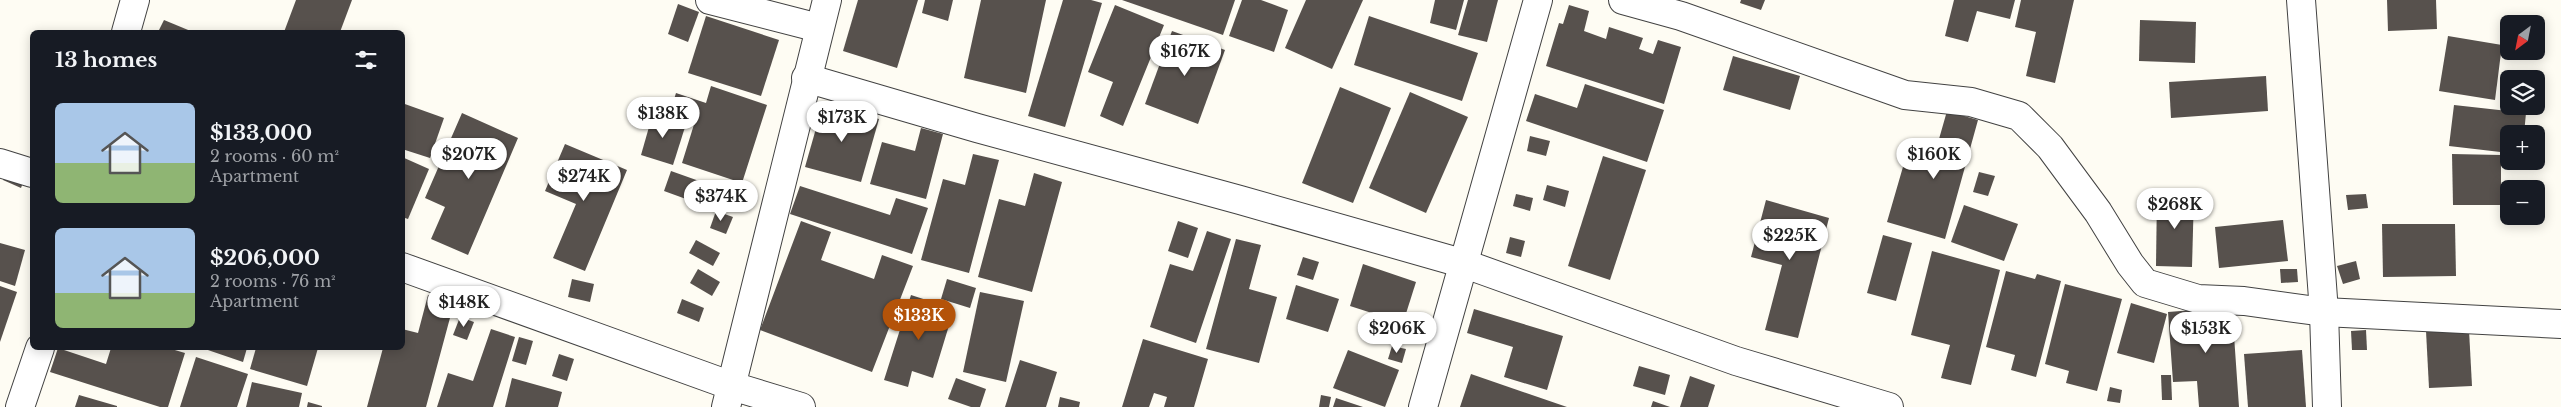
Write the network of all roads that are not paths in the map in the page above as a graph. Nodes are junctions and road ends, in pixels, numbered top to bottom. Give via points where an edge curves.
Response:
1 (135, 0) edge
2 (710, 0) edge
3 (827, 0) edge
4 (1538, 0) edge
5 (1623, 0) edge
6 (2301, 0) edge
7 (819, 28) junction
8 (127, 30) edge
9 (806, 78) junction
10 (0, 162) edge
11 (30, 172) edge
12 (1465, 264) junction
13 (405, 268) edge
14 (2324, 312) junction
15 (2561, 324) edge
16 (39, 350) edge
17 (729, 396) edge
18 (20, 407) edge
19 (801, 407) edge
20 (1423, 407) edge
21 (1889, 407) edge
22 (2327, 407) edge

1 - 8 street
2 - 7 street
3 - 7 street
4 - 12 street
5 - 14 street via 1681,16 1905,95 1971,102 2019,116 2050,147 2145,283 2198,300 2244,300
6 - 14 street
7 - 9 street
9 - 12 street
9 - 17 street
10 - 11 street
12 - 20 street
12 - 21 street via 1736,362
13 - 17 street
14 - 15 street
14 - 22 street
16 - 18 street
17 - 19 street

